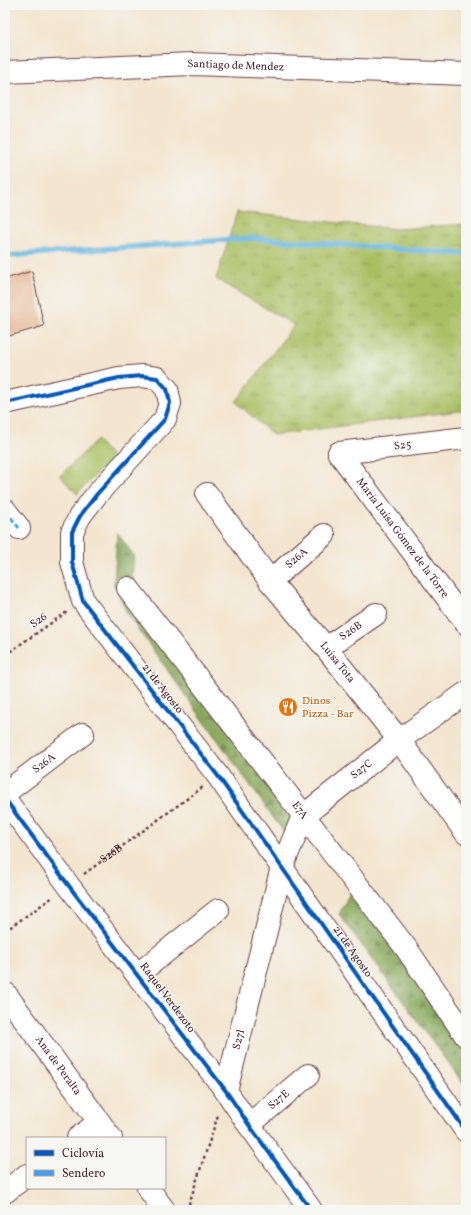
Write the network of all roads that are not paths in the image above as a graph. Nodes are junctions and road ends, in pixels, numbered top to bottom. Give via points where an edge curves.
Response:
1 (5, 72) edge
2 (466, 74) edge
3 (5, 403) edge
4 (466, 438) edge
5 (339, 453) joint
6 (207, 494) dead end
7 (5, 510) edge
8 (19, 528) dead end
9 (324, 535) dead end
10 (270, 581) junction
11 (128, 588) dead end
12 (376, 614) dead end
13 (466, 623) edge
14 (326, 648) junction
15 (466, 693) edge
16 (83, 734) dead end
17 (398, 740) junction
18 (5, 794) edge
19 (5, 799) edge
20 (303, 816) junction
21 (465, 830) edge
22 (282, 867) junction
23 (218, 910) dead end
24 (138, 974) junction
25 (5, 993) edge
26 (466, 1036) edge
27 (308, 1075) dead end
28 (226, 1091) junction
29 (249, 1125) junction
30 (105, 1130) edge
31 (466, 1132) edge
32 (81, 1137) edge
33 (26, 1176) edge
34 (149, 1189) edge
35 (5, 1192) edge
36 (164, 1210) edge
37 (312, 1210) edge

1 - 2 street, Santiago de Mendez via 192,64
3 - 22 street, 21 de Agosto via 118,378 156,378 167,389 170,403 165,419 80,516 72,532 72,562 83,601 218,776
4 - 5 street, S25
5 - 13 street, María Luisa Gómez de la Torre
6 - 10 street, Luisa Tota
7 - 8 street
9 - 10 street, S26A
10 - 14 street, Luisa Tota
11 - 20 street, E7A
12 - 14 street, S26B
14 - 17 street, Luisa Tota
15 - 17 street, S27C
16 - 18 street, S26A
17 - 20 street, S27C
17 - 21 street, Luisa Tota
19 - 24 street, Raquel Verdezoto
20 - 22 street, S27C
20 - 26 street, E7A via 406,948
22 - 28 street, S27l
22 - 31 street, 21 de Agosto
23 - 24 street
24 - 28 street, Raquel Verdezoto
25 - 30 street, Ana de Peralta
27 - 29 street, S27E
28 - 29 street, Raquel Verdezoto
29 - 37 street, Raquel Verdezoto
30 - 32 street
33 - 35 street
34 - 36 street

